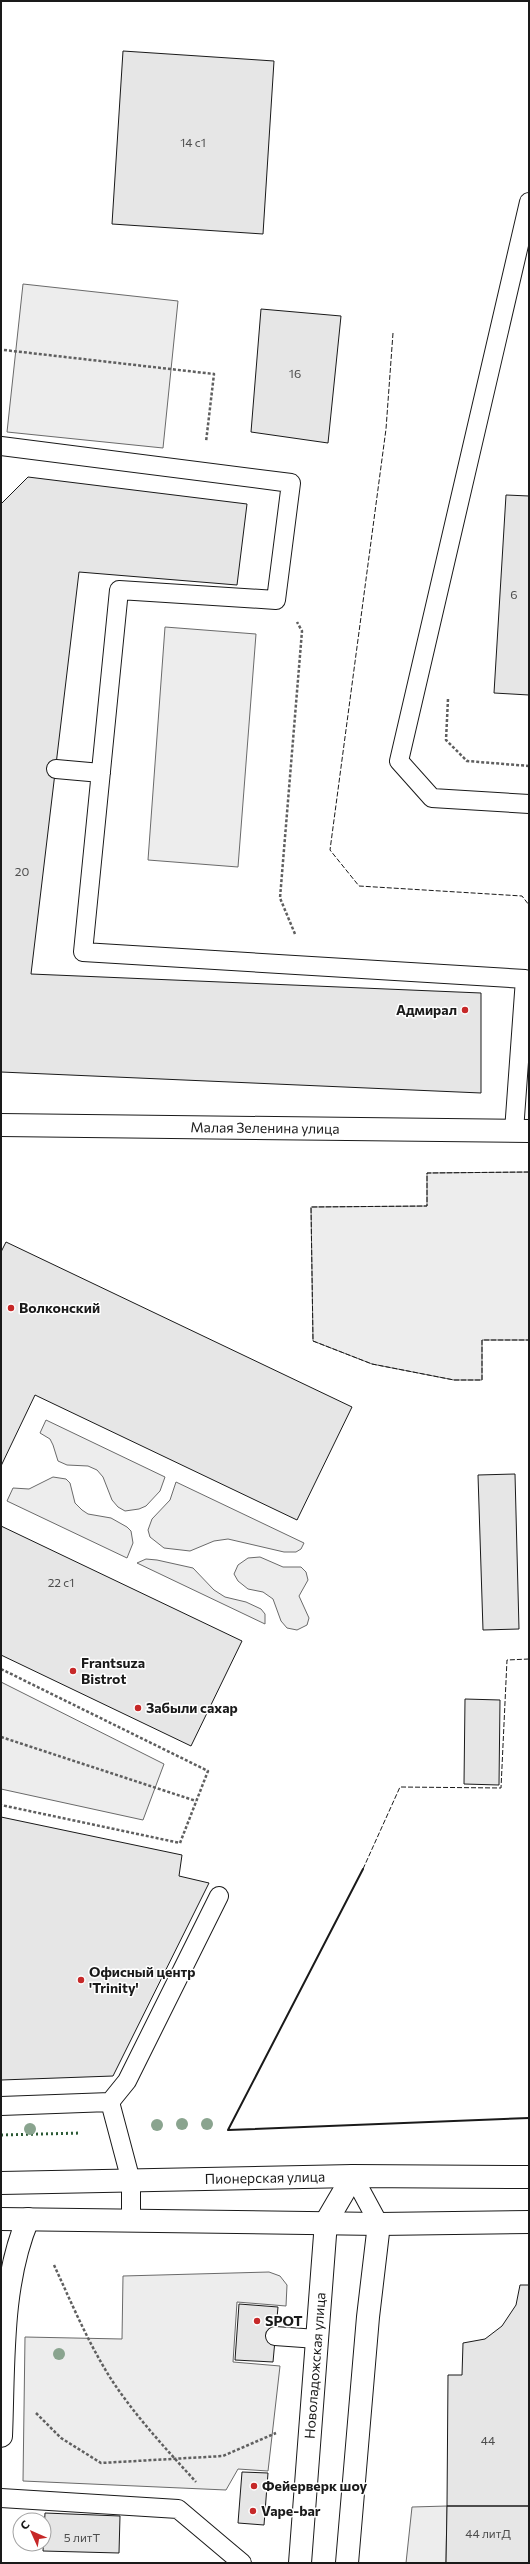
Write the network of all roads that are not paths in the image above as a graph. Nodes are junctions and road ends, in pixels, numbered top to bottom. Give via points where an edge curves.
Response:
1 (529, 202) edge
2 (1, 446) edge
3 (56, 769) dead end
4 (101, 773) junction
5 (529, 804) edge
6 (1, 1125) edge
7 (521, 1131) edge
8 (219, 1896) dead end
9 (110, 2102) junction
10 (1, 2106) edge
11 (353, 2176) junction
12 (529, 2177) edge
13 (131, 2180) junction
14 (1, 2183) edge
15 (1, 2219) edge
16 (28, 2219) junction
17 (131, 2220) junction
18 (326, 2222) junction
19 (529, 2222) edge
20 (379, 2224) junction
21 (275, 2336) dead end
22 (317, 2339) junction
23 (2, 2387) edge
24 (1, 2436) edge
25 (1, 2498) edge
26 (242, 2563) edge
27 (300, 2563) edge
28 (347, 2563) edge

1 - 5 lane via 399,761 432,798
2 - 4 lane via 291,484 276,600 119,590
3 - 4 lane
4 - 7 lane via 83,952 525,979
6 - 7 street, Малая Зеленина улица
8 - 9 lane via 127,2081
9 - 10 lane
9 - 13 lane
11 - 12 street, Пионерская улица
11 - 13 street, Пионерская улица
11 - 18 street, Новоладожская улица
11 - 20 lane
13 - 14 street, Пионерская улица
13 - 17 lane
15 - 16 street
16 - 17 street
16 - 23 street via 15,2249 7,2282
17 - 18 street
18 - 20 street
18 - 22 street, Новоладожская улица
19 - 20 street
20 - 28 street via 368,2316
21 - 22 lane
22 - 27 street, Новоладожская улица
23 - 24 street
25 - 26 lane via 178,2508

